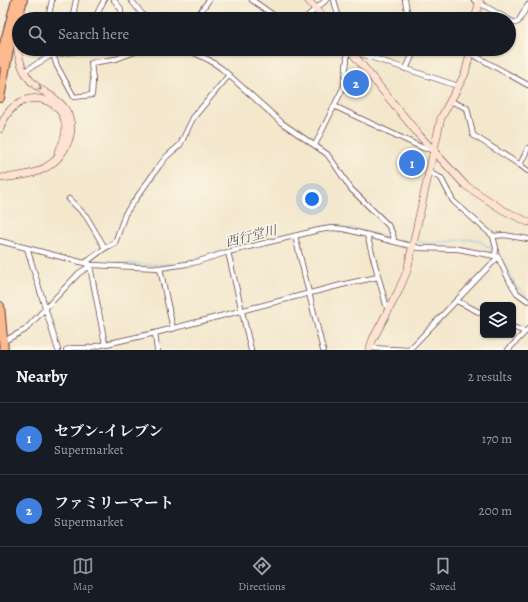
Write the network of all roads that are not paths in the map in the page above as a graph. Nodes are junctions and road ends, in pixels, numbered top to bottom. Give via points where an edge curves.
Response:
1 (16, 0) edge
2 (25, 0) edge
3 (52, 0) edge
4 (76, 0) edge
5 (104, 0) edge
6 (114, 0) edge
7 (131, 0) edge
8 (209, 0) edge
9 (252, 0) edge
10 (308, 0) edge
11 (326, 0) edge
12 (334, 0) edge
13 (405, 0) edge
14 (478, 1) edge
15 (528, 4) edge
16 (315, 9) junction
17 (13, 12) edge
18 (21, 12) edge
19 (22, 12) edge
20 (49, 12) edge
21 (74, 12) edge
22 (98, 12) edge
23 (121, 12) edge
24 (140, 12) edge
25 (200, 12) edge
26 (269, 12) edge
27 (312, 12) edge
28 (318, 12) edge
29 (337, 12) edge
30 (407, 12) edge
31 (476, 12) edge
32 (496, 12) edge
33 (12, 15) edge
34 (516, 23) edge
35 (12, 38) edge
36 (19, 56) edge
37 (50, 56) edge
38 (53, 56) edge
39 (124, 56) edge
40 (201, 56) edge
41 (348, 56) edge
42 (354, 56) edge
43 (367, 56) edge
44 (412, 56) edge
45 (470, 56) edge
46 (479, 56) edge
47 (0, 62) edge
48 (28, 69) dead end
49 (406, 69) junction
50 (229, 75) junction
51 (528, 85) edge
52 (458, 86) junction
53 (0, 98) edge
54 (450, 101) junction
55 (334, 106) junction
56 (0, 129) edge
57 (315, 145) junction
58 (528, 148) edge
59 (433, 150) junction
60 (520, 165) junction
61 (528, 171) edge
62 (428, 172) junction
63 (0, 174) edge
64 (24, 174) junction
65 (0, 178) edge
66 (69, 198) dead end
67 (528, 222) edge
68 (367, 235) junction
69 (295, 236) junction
70 (492, 236) junction
71 (394, 238) junction
72 (528, 239) edge
73 (0, 241) edge
74 (412, 246) junction
75 (26, 248) junction
76 (105, 248) junction
77 (228, 252) junction
78 (496, 256) junction
79 (85, 263) junction
80 (91, 266) junction
81 (160, 268) junction
82 (378, 277) junction
83 (309, 294) junction
84 (457, 301) junction
85 (528, 301) edge
86 (0, 306) edge
87 (46, 309) junction
88 (242, 311) junction
89 (388, 312) junction
90 (480, 312) edge
91 (516, 328) edge
92 (173, 329) junction
93 (526, 330) edge
94 (155, 333) junction
95 (2, 342) edge
96 (105, 344) junction
97 (369, 349) edge
98 (4, 350) edge
99 (58, 350) edge
100 (66, 350) edge
101 (157, 350) edge
102 (251, 350) edge
103 (323, 350) edge
104 (508, 350) edge

1 - 17 highway
2 - 18 highway
2 - 19 street
3 - 20 street
4 - 21 street
5 - 22 street
6 - 23 street
7 - 24 street
8 - 25 street
9 - 26 street
10 - 16 street
11 - 16 street
12 - 29 street
13 - 30 street
14 - 31 street
14 - 32 street
15 - 34 street
16 - 27 street
16 - 28 street
33 - 47 highway
35 - 53 highway
36 -> 64 street via 28,78 60,104 67,113 71,128 68,143 57,159 41,170
37 - 48 street
38 - 39 street via 74,97 92,95 91,63
40 - 50 street
41 - 55 street via 344,86
42 - 59 street
43 - 49 street
44 - 49 street
45 - 52 street via 465,74
46 - 51 street
49 - 52 street
50 - 57 street via 282,123
50 - 76 street via 193,118 180,145 159,166 125,214 115,243
52 - 54 street
54 - 59 street via 441,118
54 - 60 street via 467,108 473,135
55 - 57 street
55 - 59 street via 423,148
56 - 64 street via 8,111 28,99 47,101 57,107 63,116 66,133 57,152 44,164
57 - 71 street via 327,154 359,198 380,216
58 - 60 street
59 - 62 street
59 - 67 street via 464,185 503,210
60 - 61 street
62 - 70 street via 441,178 453,201
62 - 74 street
63 - 64 street
64 - 65 street
66 - 76 street via 86,216
68 - 69 street via 332,228
68 - 71 street
68 - 82 street
69 - 77 street
69 - 83 street
70 - 72 street
70 - 78 street
71 - 74 street
73 - 75 street
74 - 78 street via 458,249
74 - 89 street via 407,271
75 - 79 street
75 - 87 street
76 - 79 street
77 - 81 street via 193,263
77 - 88 street
78 - 84 street
78 - 85 street via 517,293
79 - 80 street
80 - 81 street
80 - 87 street via 65,286
80 - 96 street
81 - 92 street
82 - 83 street
82 - 89 street
83 - 88 street
83 - 103 street
84 - 90 street
84 - 97 street via 409,350
86 - 95 highway
87 - 95 street via 25,330
87 - 99 street
88 - 92 street
88 - 102 street
89 - 97 street
91 - 93 street
92 - 94 street
93 - 104 street
94 - 96 street
94 - 101 street
95 - 98 highway
96 - 100 street

